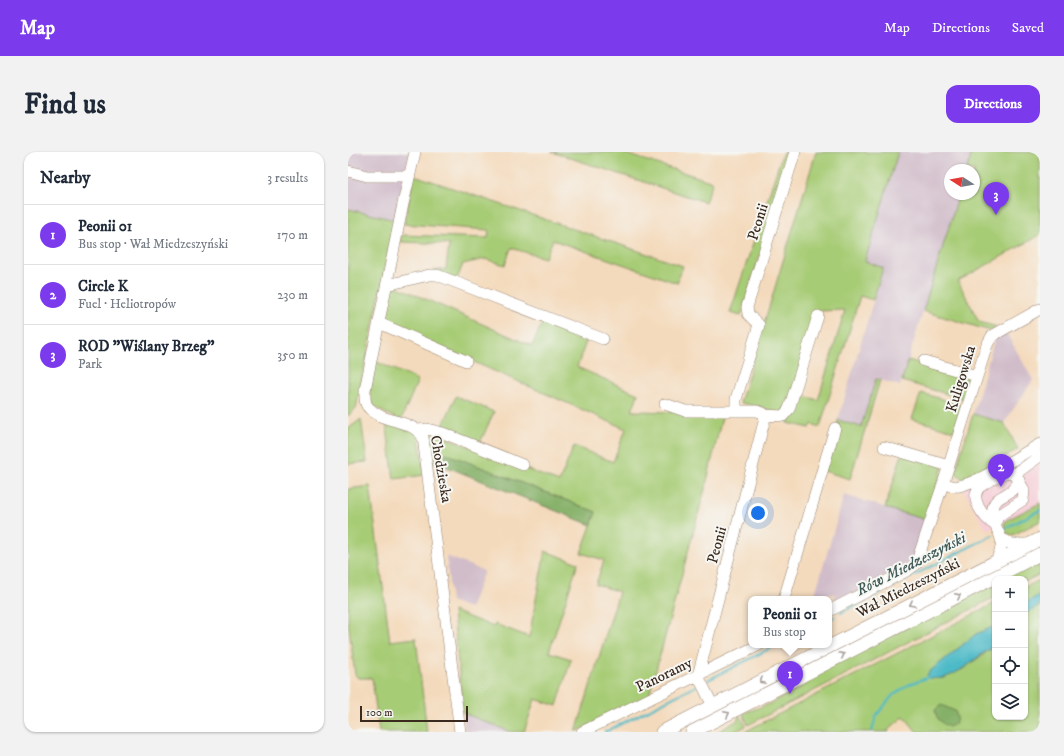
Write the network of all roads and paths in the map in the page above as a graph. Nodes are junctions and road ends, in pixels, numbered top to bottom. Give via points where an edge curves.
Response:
1 (415, 152) edge
2 (795, 152) edge
3 (348, 172) edge
4 (409, 176) junction
5 (387, 286) junction
6 (1040, 310) edge
7 (818, 316) dead end
8 (379, 323) junction
9 (603, 339) dead end
10 (466, 361) dead end
11 (924, 361) dead end
12 (977, 376) junction
13 (665, 404) dead end
14 (739, 411) junction
15 (764, 415) junction
16 (835, 428) dead end
17 (418, 430) junction
18 (1040, 444) edge
19 (884, 447) dead end
20 (1040, 456) edge
21 (523, 465) dead end
22 (949, 466) junction
23 (1017, 477) junction
24 (944, 484) junction
25 (1007, 494) junction
26 (1008, 509) junction
27 (995, 525) junction
28 (1002, 539) junction
29 (1035, 541) edge
30 (1040, 554) edge
31 (996, 561) junction
32 (785, 596) edge
33 (832, 609) edge
34 (832, 645) edge
35 (753, 648) edge
36 (826, 648) edge
37 (698, 676) junction
38 (713, 706) junction
39 (460, 732) edge
40 (582, 732) edge
41 (662, 732) edge
42 (692, 732) edge

1 - 4 street, Chodzieska
2 - 14 street, Peonii via 747,307 748,314 758,321 759,325 736,399
3 - 4 street via 366,176
4 - 5 street, Chodzieska
5 - 8 street, Chodzieska
5 - 9 street via 437,275
6 - 12 street, Kuligowska via 992,336
7 - 15 street via 789,409 783,416
8 - 10 street
8 - 17 street, Chodzieska via 365,390 366,403 368,408 378,414 411,425
11 - 12 street
12 - 22 street, Kuligowska
13 - 14 street via 685,410
14 - 15 street via 757,411
15 - 37 street, Peonii via 765,422
16 - 32 street
17 - 21 street via 427,429 443,433
17 - 39 street, Chodzieska via 423,437 425,451
18 - 24 street via 965,484
19 - 22 street
20 - 23 street
22 - 24 street, Kuligowska
23 - 25 street via 1016,488
23 - 26 street via 1024,495 1023,500
23 - 27 street via 1007,472 980,486 977,492 977,503 983,515
24 - 33 street via 919,558 913,567
25 - 26 street
25 - 27 street via 997,500 993,509
26 - 27 street via 998,516
27 - 28 street
28 - 29 street via 1012,544
28 - 31 street via 1002,548
29 - 31 main road, Wał Miedzeszyński
42 -> 30 main road, Wał Miedzeszyński
31 -> 34 main road, Wał Miedzeszyński
35 - 37 street, Panoramy
36 -> 38 main road, Wał Miedzeszyński
37 - 38 street
37 - 40 street, Panoramy
38 - 41 main road, Wał Miedzeszyński

